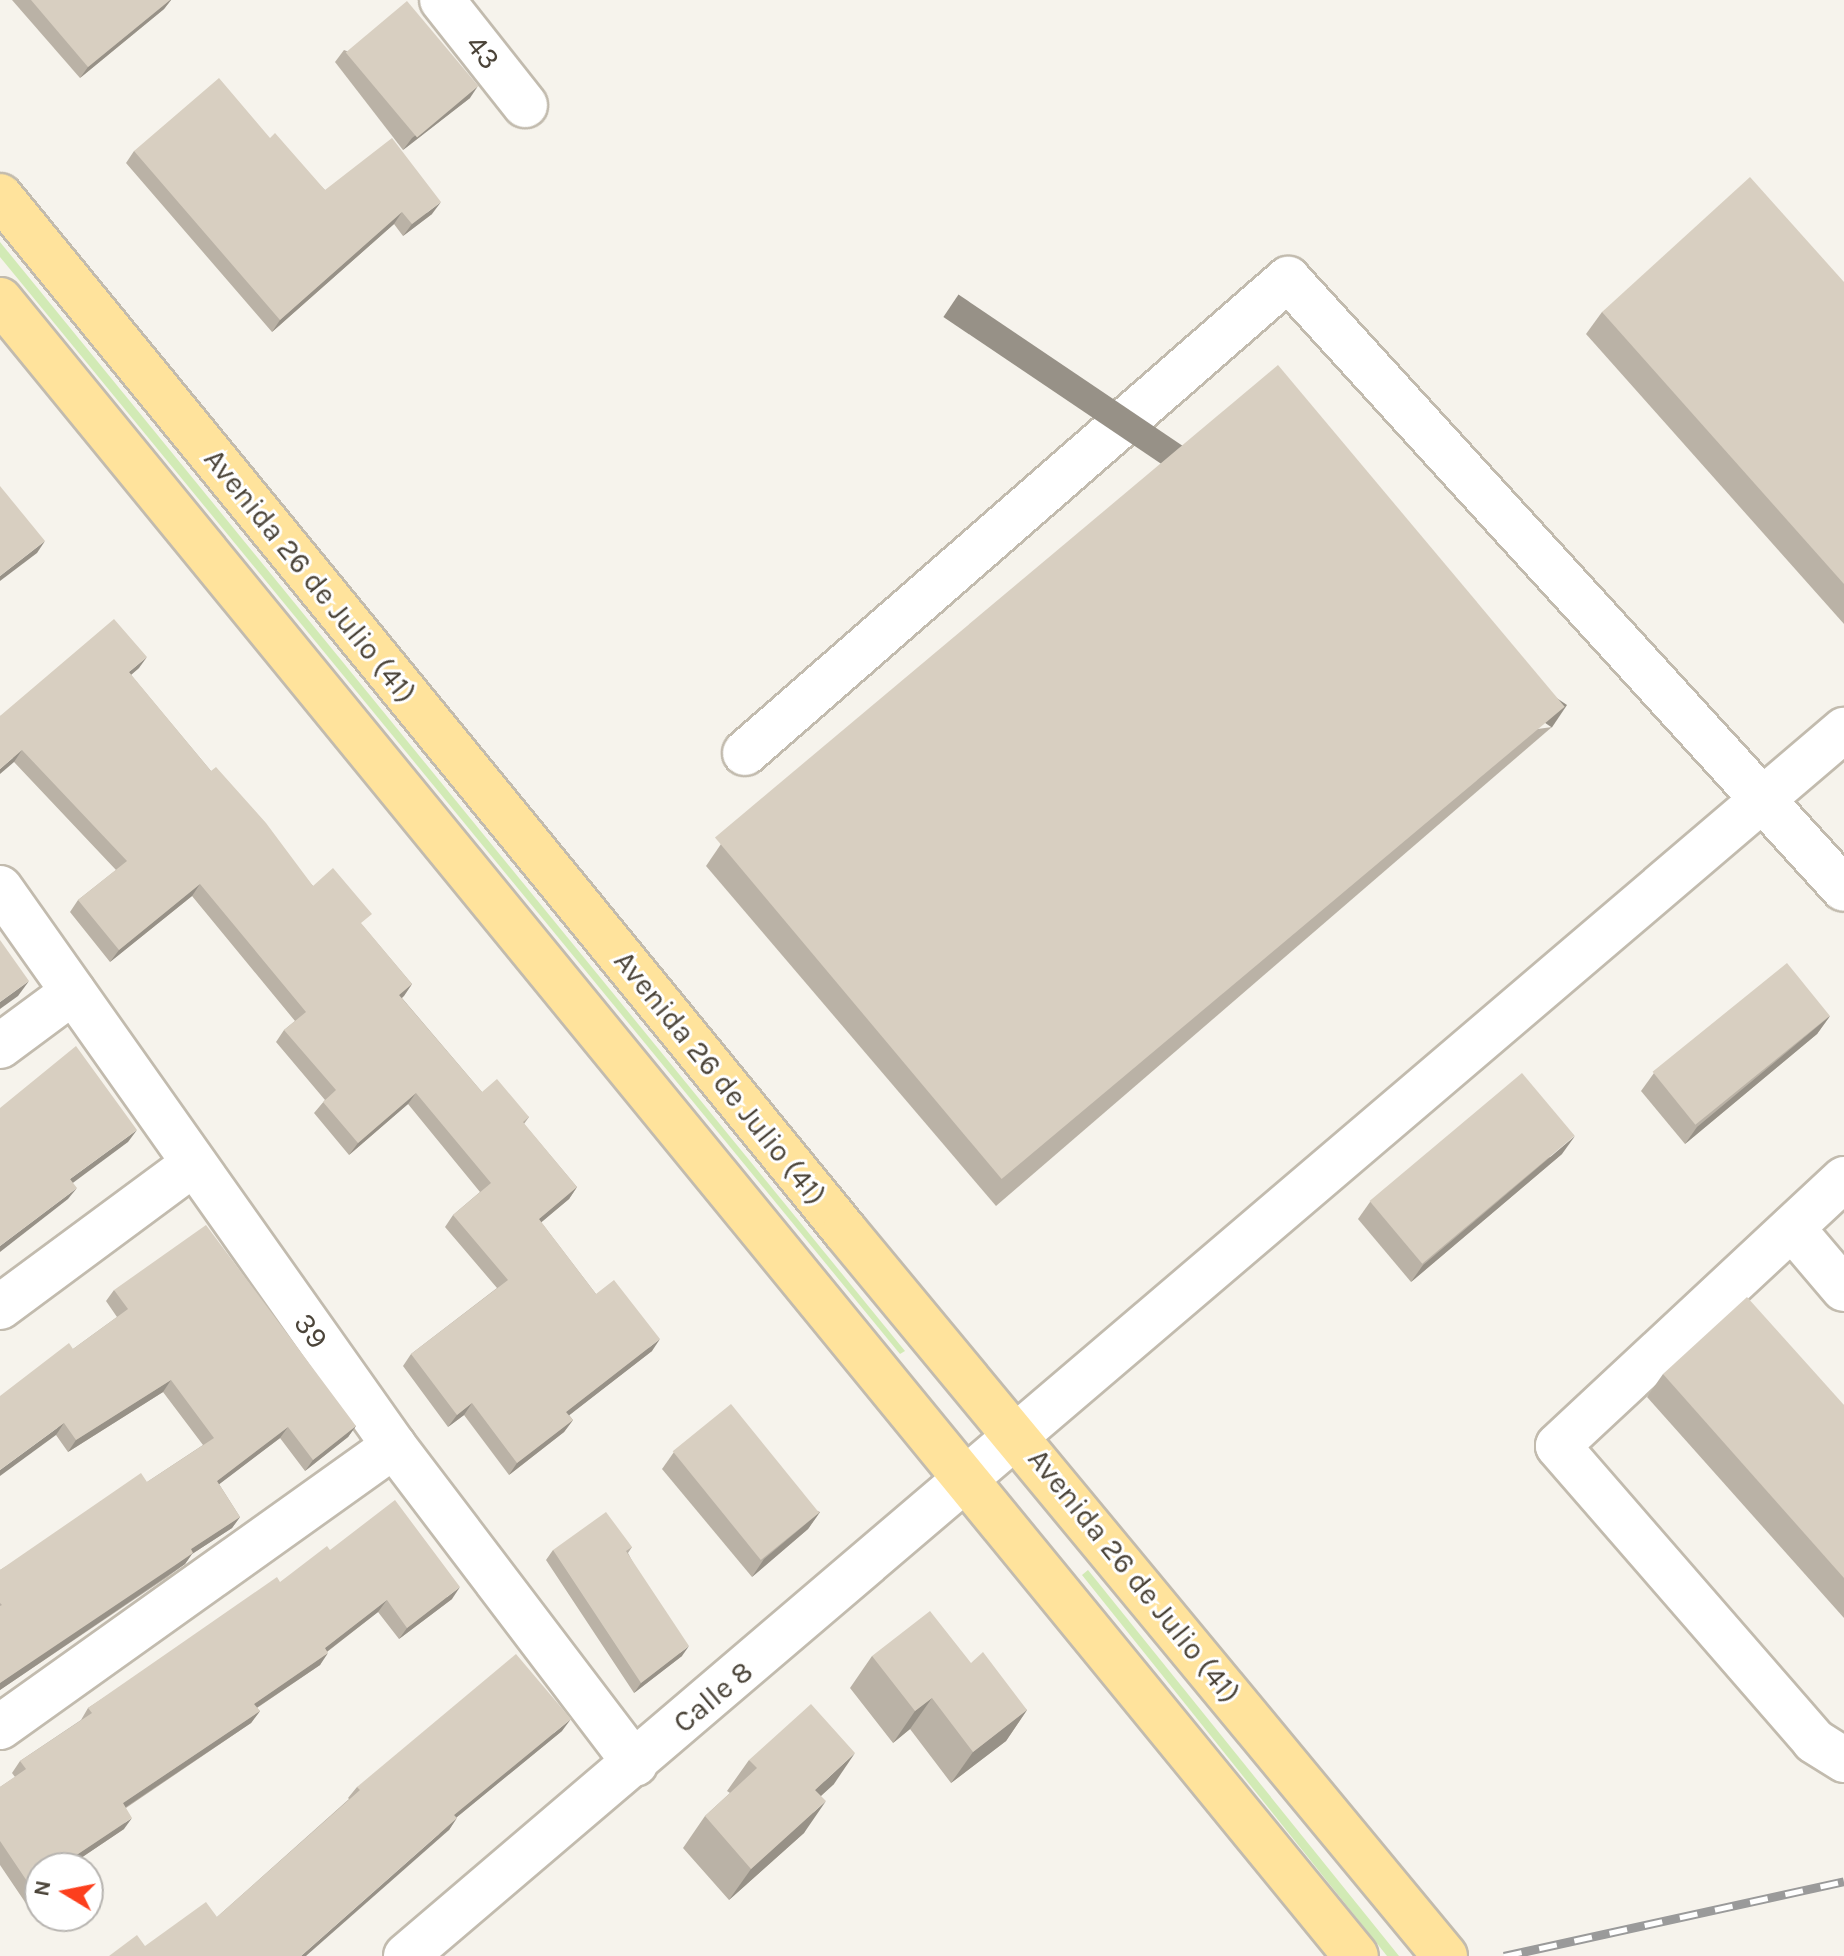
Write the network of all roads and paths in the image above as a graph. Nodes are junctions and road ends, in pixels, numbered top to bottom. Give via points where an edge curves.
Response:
1 (442, 0) edge
2 (525, 105) dead end
3 (0, 196) edge
4 (0, 300) edge
5 (1844, 730) edge
6 (745, 753) dead end
7 (1762, 800) junction
8 (0, 888) edge
9 (1844, 889) edge
10 (73, 992) junction
11 (0, 1046) edge
12 (192, 1165) junction
13 (1844, 1179) edge
14 (1792, 1228) junction
15 (1844, 1289) edge
16 (0, 1307) edge
17 (1019, 1436) junction
18 (394, 1446) junction
19 (967, 1478) junction
20 (0, 1727) edge
21 (1844, 1760) edge
22 (635, 1764) junction
23 (406, 1956) edge
24 (1356, 1956) edge
25 (1445, 1956) edge

1 - 2 street, 43
3 - 17 main road, Avenida 26 de Julio (41) via 835,1219
4 - 19 main road, Avenida 26 de Julio (41)
5 - 7 street, Calle 8
6 - 7 street via 1288,279
7 - 9 street
7 - 17 street, Calle 8
8 - 10 street, 39
10 - 11 street
10 - 12 street, 39
12 - 16 street
12 - 18 street, 39
13 - 14 street
14 - 15 street
14 - 21 street via 1558,1446 1814,1741
17 - 19 street, Calle 8
17 - 25 main road, Avenida 26 de Julio (41)
18 - 20 street
18 - 22 street, 39
19 - 22 street, Calle 8
19 - 24 main road, Avenida 26 de Julio (41)
22 - 23 street, Calle 8

